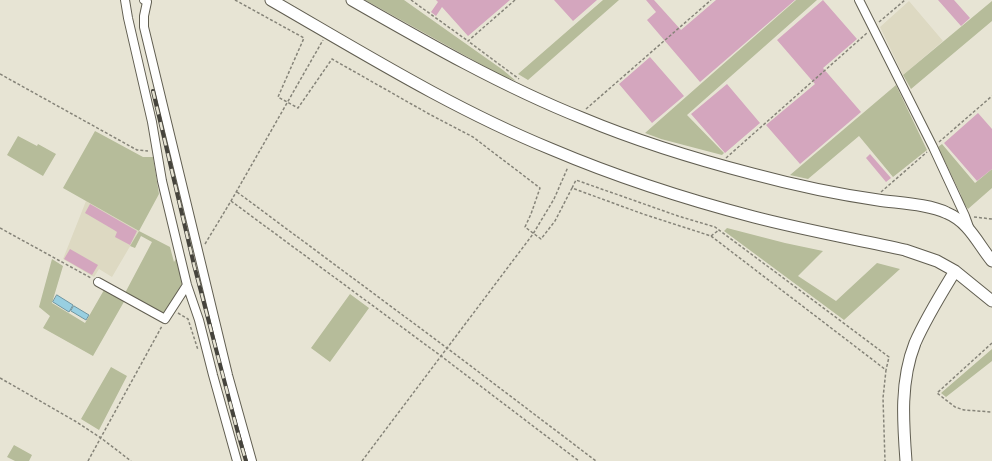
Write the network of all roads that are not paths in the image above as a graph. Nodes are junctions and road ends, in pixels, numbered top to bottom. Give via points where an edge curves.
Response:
1 (125, 0) edge
2 (271, 0) edge
3 (352, 0) edge
4 (859, 0) edge
5 (148, 2) edge
6 (956, 199) junction
7 (963, 221) junction
8 (992, 261) edge
9 (955, 271) junction
10 (98, 282) road end
11 (187, 285) junction
12 (992, 301) edge
13 (237, 461) edge
14 (252, 461) edge
15 (906, 461) edge

1 - 11 street via 152,122 162,181
2 - 9 street via 444,99 572,158 719,207 906,250 937,261
3 - 7 street via 432,46 525,93 582,118 669,149 754,174 835,193 930,208
4 - 6 street via 933,147
5 - 14 street via 144,27
6 - 7 street
6 - 7 street
7 - 8 street
9 - 12 street
9 - 15 street via 921,329 910,358 903,421
10 - 11 street via 165,319
11 - 13 street via 200,320

